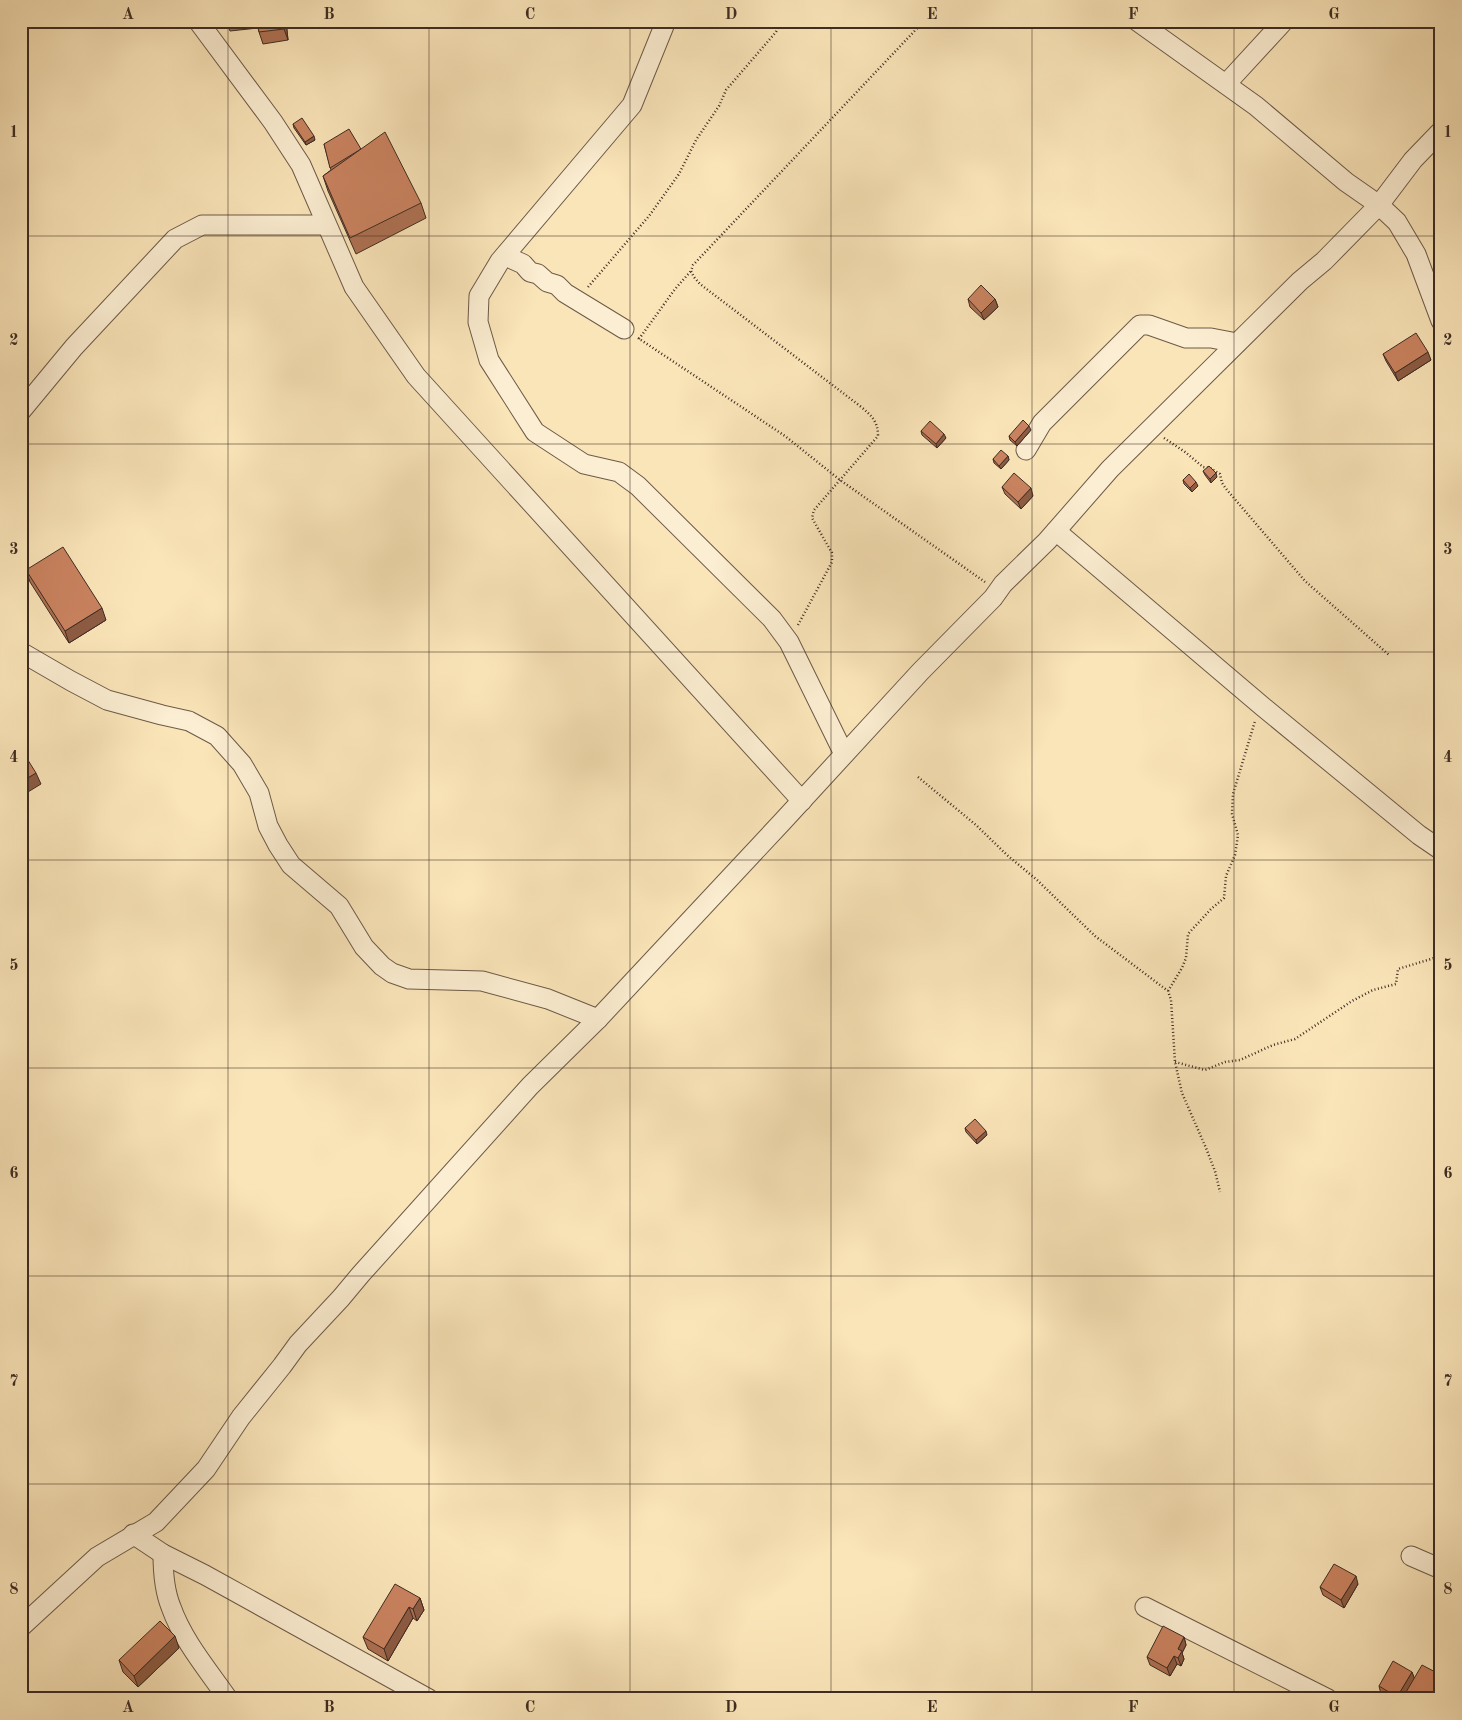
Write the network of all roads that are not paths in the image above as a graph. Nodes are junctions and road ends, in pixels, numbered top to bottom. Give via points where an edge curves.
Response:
1 (198, 21) edge
2 (666, 21) edge
3 (1137, 21) edge
4 (1284, 21) edge
5 (1226, 84) junction
6 (1441, 131) edge
7 (1379, 205) junction
8 (326, 225) junction
9 (507, 254) junction
10 (1441, 321) edge
11 (631, 334) road end
12 (1237, 343) junction
13 (21, 411) edge
14 (1026, 450) dead end
15 (1056, 531) junction
16 (21, 652) edge
17 (844, 754) junction
18 (802, 801) junction
19 (1441, 850) edge
20 (598, 1019) junction
21 (134, 1534) junction
22 (163, 1554) junction
23 (1411, 1556) dead end
24 (1441, 1569) edge
25 (1145, 1607) dead end
26 (21, 1627) edge
27 (228, 1699) edge
28 (429, 1699) edge
29 (1328, 1699) edge

1 - 8 street via 301,165
2 - 9 street via 632,105
3 - 5 street
4 - 5 street
5 - 7 street
6 - 7 street via 1413,160
7 - 10 street via 1397,222 1416,254
7 - 12 street
8 - 13 street via 202,225 175,240 74,347
8 - 18 street via 354,287 416,376
9 - 11 street via 530,272 557,285
9 - 17 street via 479,296 478,322 489,360 535,432 584,464 619,472 638,486 772,619 788,642
12 - 14 street via 1186,338 1140,325 1042,423
12 - 15 street via 1110,469
15 - 17 street
15 - 19 street via 1262,706
16 - 20 street via 107,700 189,721 217,736 242,764 259,793 268,826 291,864 339,906 364,947 392,973 409,979 482,981 548,998
17 - 18 street
18 - 20 street
20 - 21 street via 530,1086 298,1344 241,1417 206,1469 156,1522
21 - 22 street
21 - 26 street via 98,1557
22 - 27 street via 170,1607 188,1642
22 - 28 street
23 - 24 street
25 - 29 street

